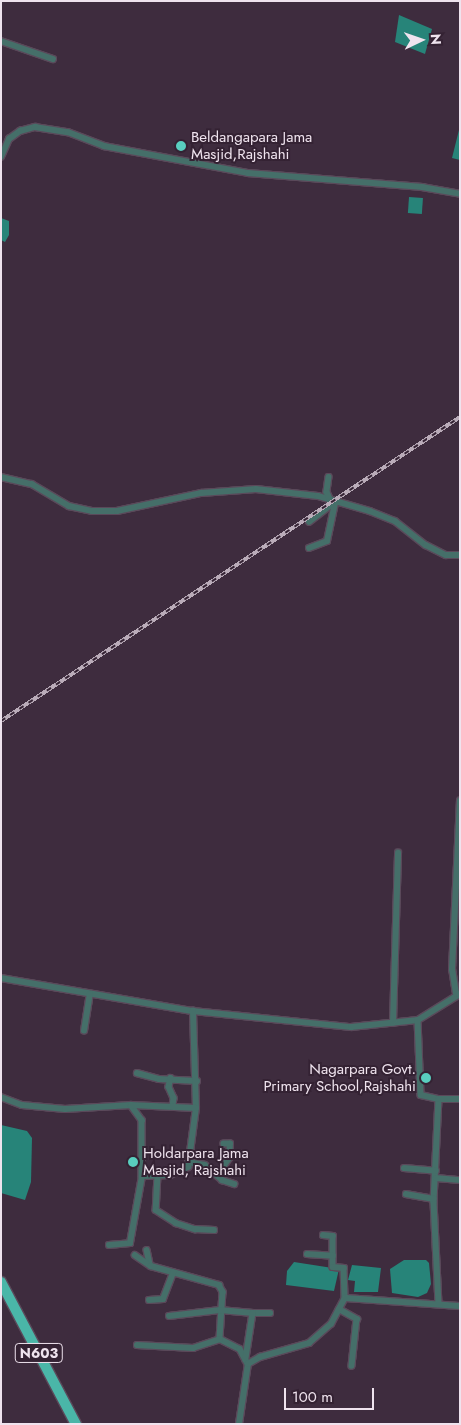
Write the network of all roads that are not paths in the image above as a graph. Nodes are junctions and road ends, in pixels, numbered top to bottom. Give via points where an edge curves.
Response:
1 (1, 41) edge
2 (54, 59) dead end
3 (1, 157) edge
4 (460, 194) edge
5 (1, 477) edge
6 (329, 477) dead end
7 (333, 502) junction
8 (309, 522) dead end
9 (309, 548) dead end
10 (460, 555) edge
11 (460, 801) edge
12 (398, 853) dead end
13 (1, 978) edge
14 (90, 994) junction
15 (458, 994) edge
16 (193, 1012) junction
17 (418, 1020) junction
18 (393, 1023) junction
19 (84, 1031) dead end
20 (137, 1073) dead end
21 (171, 1078) junction
22 (197, 1081) junction
23 (1, 1097) edge
24 (439, 1099) junction
25 (460, 1099) edge
26 (131, 1105) junction
27 (173, 1106) junction
28 (196, 1108) junction
29 (224, 1144) dead end
30 (188, 1162) junction
31 (404, 1168) dead end
32 (436, 1171) junction
33 (218, 1174) junction
34 (158, 1175) junction
35 (142, 1176) junction
36 (436, 1178) junction
37 (460, 1180) edge
38 (234, 1184) dead end
39 (406, 1194) dead end
40 (434, 1199) junction
41 (214, 1230) dead end
42 (323, 1236) dead end
43 (109, 1244) dead end
44 (147, 1250) dead end
45 (307, 1254) dead end
46 (135, 1256) dead end
47 (333, 1256) junction
48 (151, 1266) junction
49 (173, 1273) junction
50 (1, 1282) edge
51 (346, 1298) junction
52 (149, 1300) dead end
53 (439, 1304) junction
54 (460, 1306) edge
55 (220, 1310) junction
56 (340, 1310) junction
57 (253, 1313) junction
58 (270, 1313) dead end
59 (168, 1316) dead end
60 (220, 1340) junction
61 (137, 1344) dead end
62 (247, 1362) junction
63 (352, 1366) dead end
64 (76, 1424) edge
65 (239, 1424) edge

1 - 2 street
3 - 4 street via 9,139 20,131 35,127 68,132 104,146 248,173 422,187
5 - 7 street via 32,484 69,506 92,511 117,511 200,493 256,489
6 - 7 street via 327,492
7 - 8 street
7 - 9 street via 327,541
7 - 10 street via 394,521 426,545 446,554
11 - 15 street via 452,970
12 - 18 street
13 - 14 street
14 - 16 street
14 - 19 street
15 - 17 street
16 - 18 street via 351,1027
16 - 22 street
17 - 18 street
17 - 24 street via 421,1095
20 - 21 street via 159,1079
21 - 22 street
21 - 27 street via 169,1087 174,1098
22 - 28 street
23 - 26 street via 22,1105 66,1109
24 - 25 street
24 - 32 street
26 - 27 street
26 - 35 street via 142,1120
27 - 28 street
28 - 30 street
29 - 33 street via 230,1144 229,1158
30 - 33 street via 205,1165
30 - 34 street via 188,1167 170,1175
31 - 32 street
32 - 36 street
33 - 38 street via 222,1180
34 - 35 street
34 - 41 street via 156,1210 182,1225
35 - 43 street via 130,1243
36 - 37 street
36 - 40 street
39 - 40 street
40 - 53 street
42 - 47 street via 333,1236
44 - 48 street
45 - 47 street
46 - 48 street
47 - 51 street via 332,1266 344,1268
48 - 49 street
49 - 52 street via 163,1299
49 - 55 street via 219,1285 223,1292
50 - 64 highway, N603
51 - 53 street
51 - 56 street
53 - 54 street
55 - 57 street
55 - 59 street
55 - 60 street
56 - 62 street via 331,1324 309,1343
56 - 63 street via 357,1319
57 - 58 street
57 - 62 street
60 - 61 street via 193,1348
60 - 62 street via 240,1349
62 - 65 street

